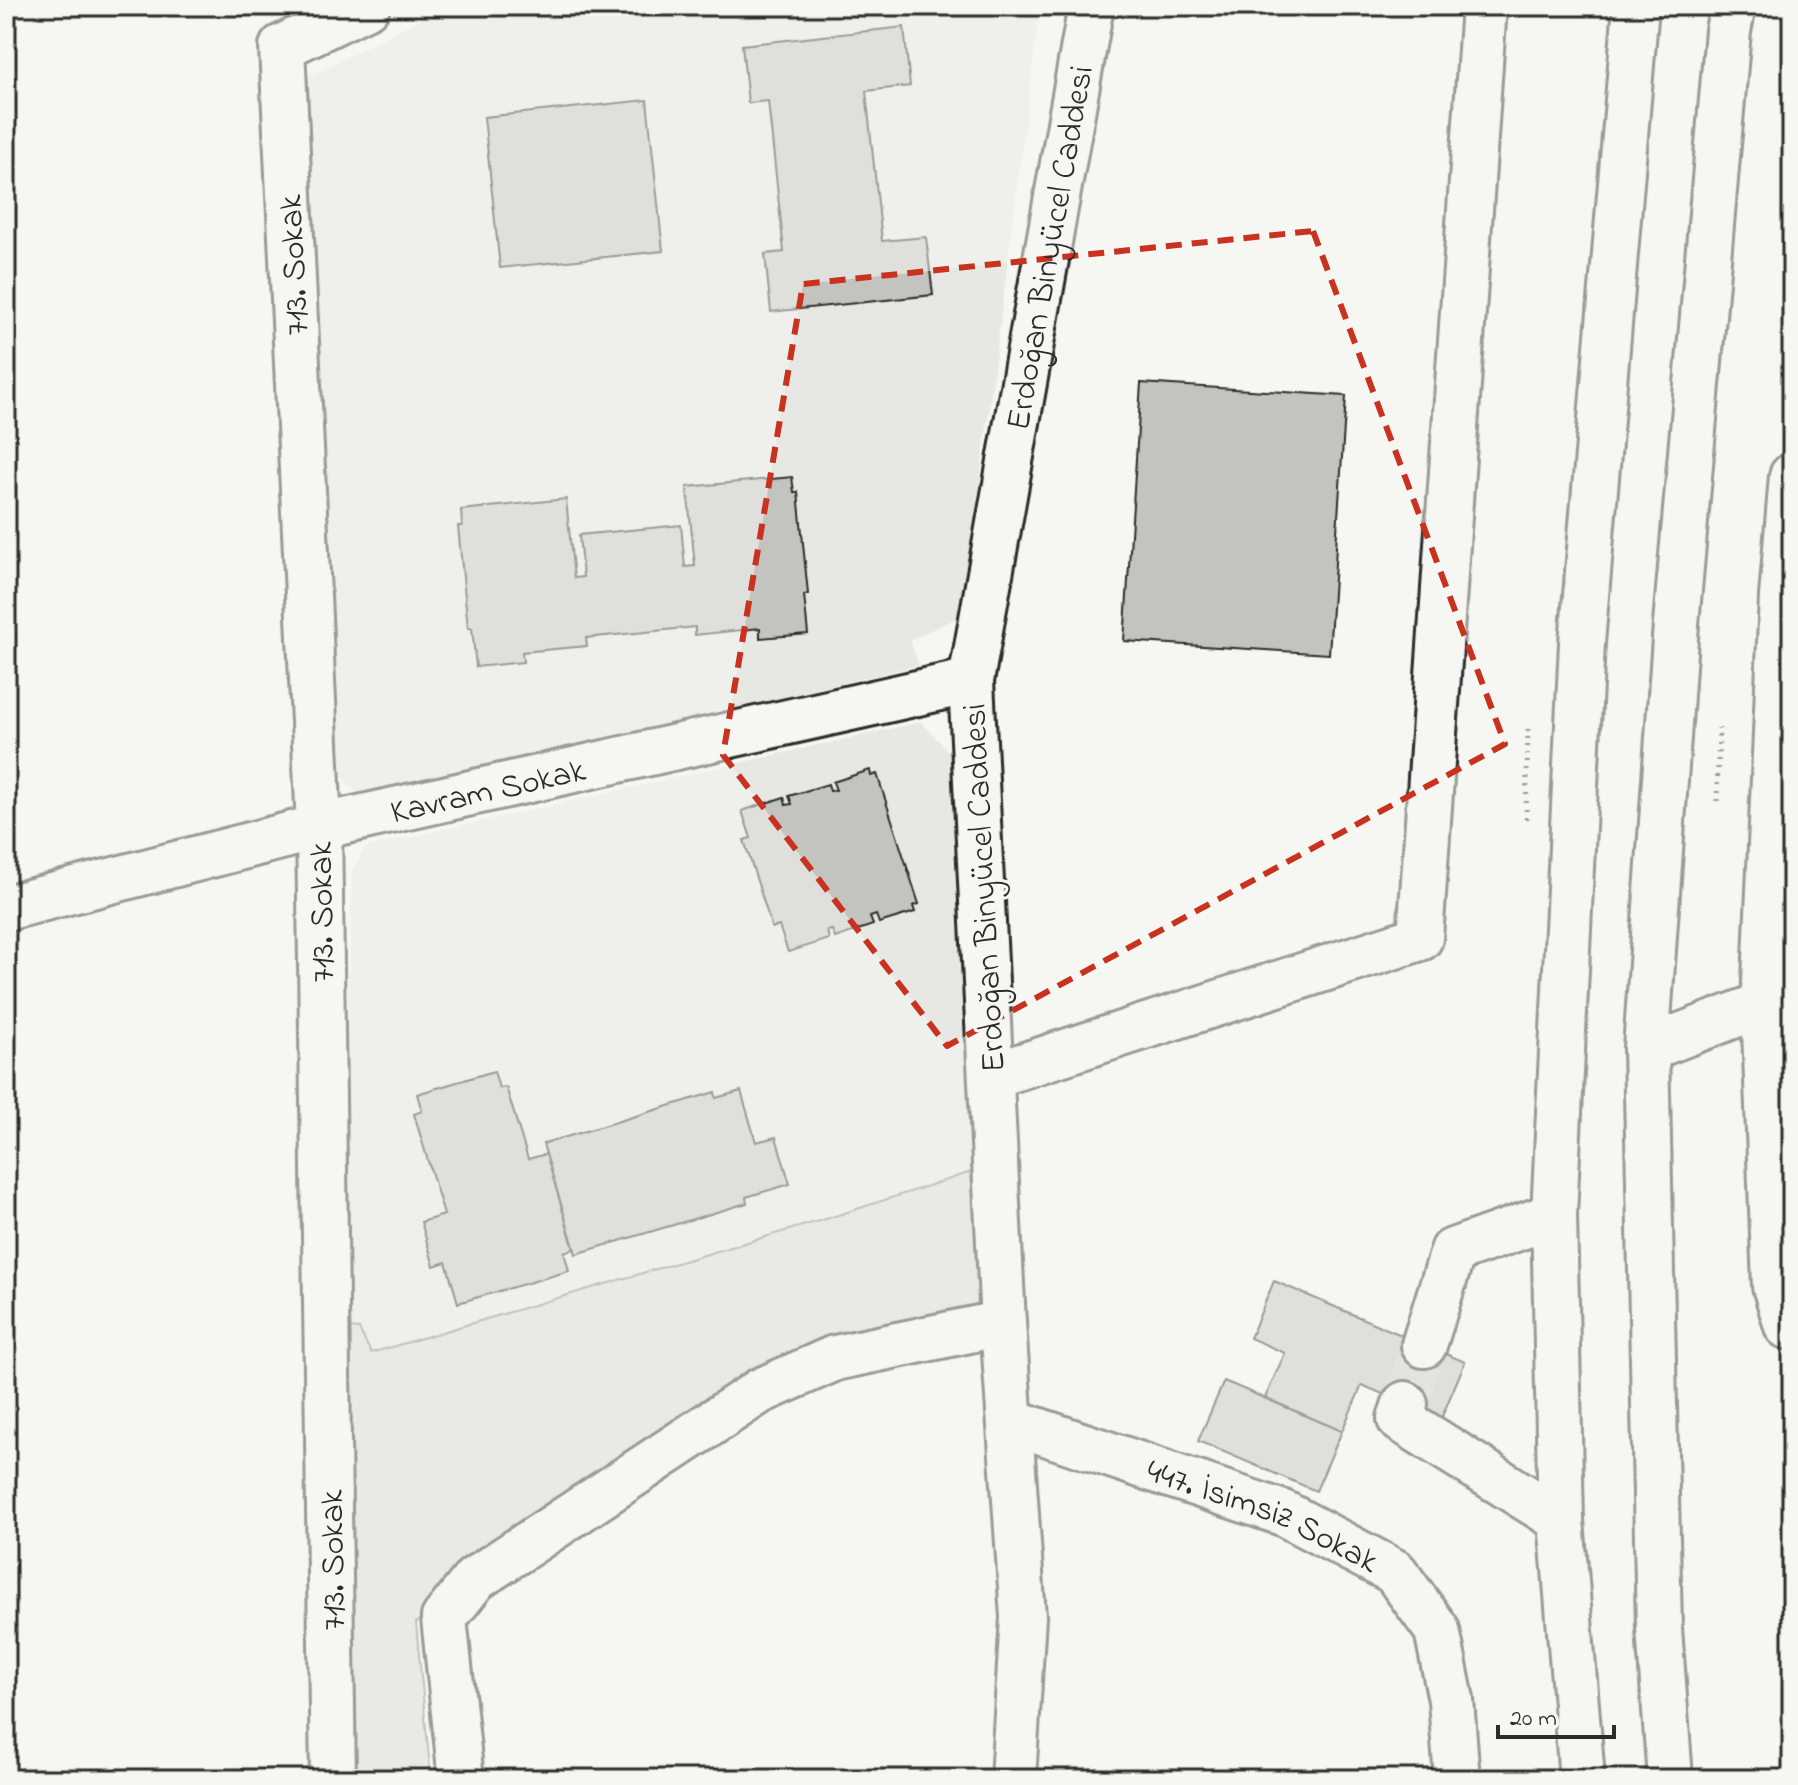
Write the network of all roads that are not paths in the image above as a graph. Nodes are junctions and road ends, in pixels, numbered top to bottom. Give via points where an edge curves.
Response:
1 (367, 6) edge
2 (1091, 6) edge
3 (1484, 6) edge
4 (1636, 6) edge
5 (1733, 6) edge
6 (1792, 476) edge
7 (1787, 596) edge
8 (971, 681) junction
9 (319, 827) junction
10 (6, 908) edge
11 (1764, 1004) junction
12 (1646, 1049) junction
13 (991, 1076) junction
14 (1554, 1215) junction
15 (1003, 1323) junction
16 (1792, 1327) edge
17 (1424, 1345) tunnel mouth
18 (1405, 1404) dead end
19 (1010, 1421) junction
20 (1561, 1520) junction
21 (333, 1779) edge
22 (461, 1779) edge
23 (1013, 1779) edge
24 (1457, 1779) edge
25 (1582, 1779) edge
26 (1670, 1779) edge

1 - 9 street, 713. Sokak via 282,47
2 - 8 street, Erdoğan Binyücel Caddesi
3 - 13 street via 1420,938
4 - 14 street via 1582,643
5 - 12 street via 1696,375
6 - 7 street
7 - 11 street
8 - 9 street, Kavram Sokak
8 - 13 street, Erdoğan Binyücel Caddesi
9 - 10 street, Kavram Sokak
9 - 21 street, 713. Sokak
11 - 12 street
11 - 16 street via 1775,1286 1787,1326
12 - 26 street via 1659,1628
13 - 15 street, Erdoğan Binyücel Caddesi
14 - 17 street via 1453,1251
14 - 20 street
15 - 19 street, Erdoğan Binyücel Caddesi
15 - 22 street via 835,1358 760,1391 475,1579 444,1618
18 - 20 street via 1400,1419
19 - 23 street, Erdoğan Binyücel Caddesi via 1023,1617
19 - 24 street, 447. İsimsiz Sokak via 1283,1513 1395,1572 1437,1630 1451,1700
20 - 25 street

